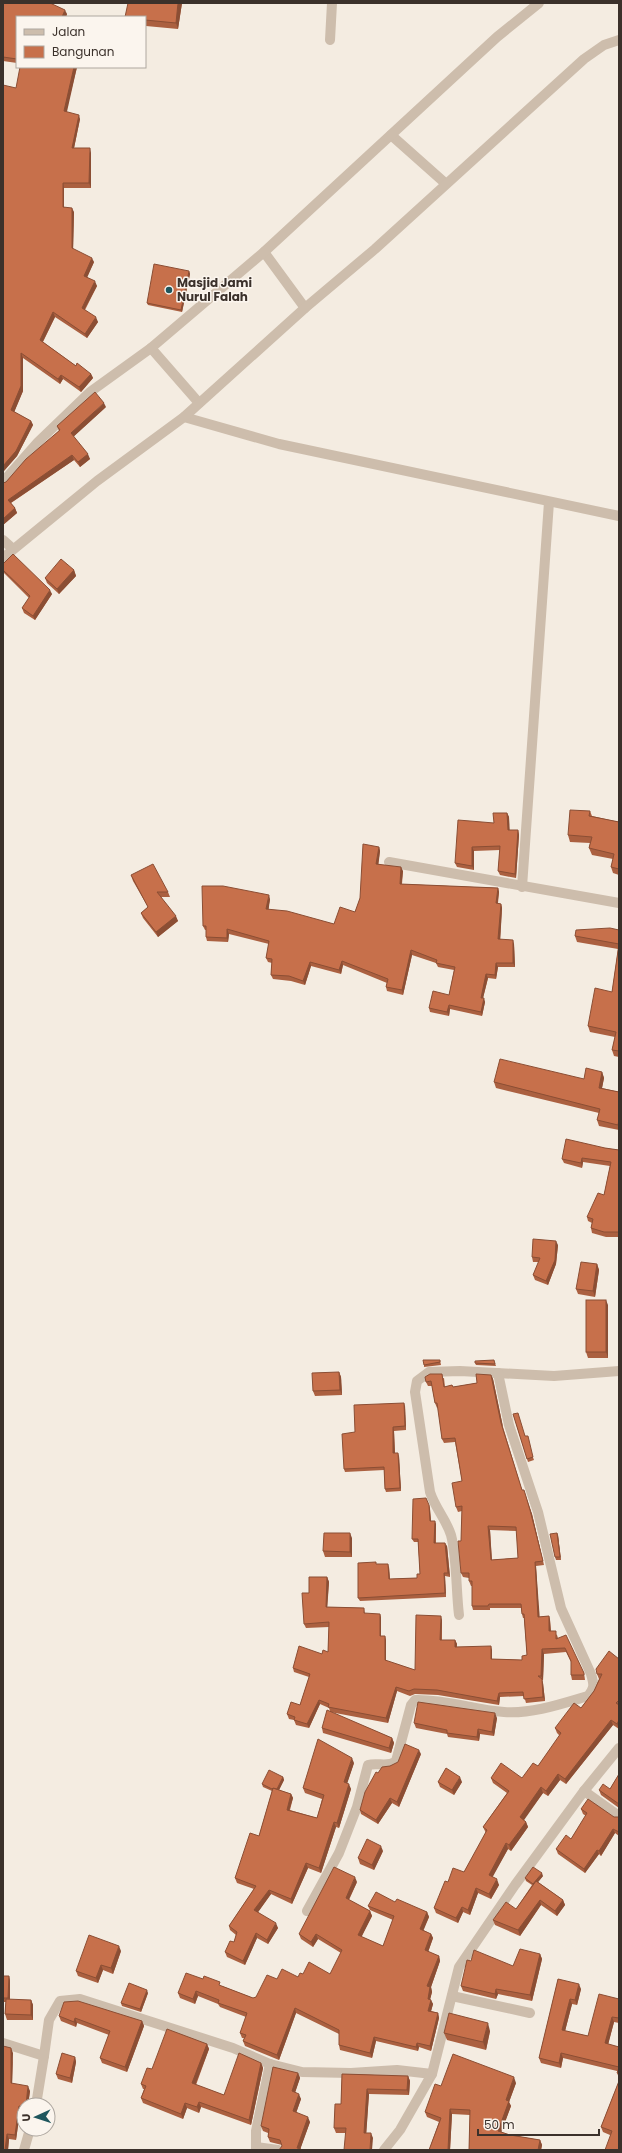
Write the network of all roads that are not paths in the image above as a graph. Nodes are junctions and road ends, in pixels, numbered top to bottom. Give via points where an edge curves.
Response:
1 (332, 3) edge
2 (539, 3) edge
3 (330, 40) dead end
4 (619, 40) edge
5 (391, 136) junction
6 (445, 183) junction
7 (264, 252) junction
8 (305, 308) junction
9 (150, 348) junction
10 (199, 402) junction
11 (184, 417) junction
12 (3, 482) edge
13 (549, 502) junction
14 (619, 516) edge
15 (3, 540) edge
16 (13, 549) junction
17 (3, 558) edge
18 (389, 862) dead end
19 (522, 886) junction
20 (619, 903) edge
21 (619, 1371) edge
22 (498, 1373) junction
23 (459, 1615) dead end
24 (619, 1748) edge
25 (584, 1791) junction
26 (619, 1816) edge
27 (307, 1911) dead end
28 (452, 1996) junction
29 (530, 2013) dead end
30 (3, 2043) edge
31 (44, 2056) junction
32 (270, 2064) junction
33 (432, 2074) junction
34 (37, 2097) edge
35 (28, 2137) edge
36 (256, 2149) edge
37 (24, 2150) edge
38 (278, 2150) edge
39 (384, 2150) edge

1 - 3 street
2 - 5 street via 497,38
4 - 6 street via 604,45 584,59
5 - 6 street
5 - 7 street
6 - 8 street
7 - 8 street
7 - 9 street
8 - 10 street
9 - 10 street
9 - 12 street via 90,392 38,442
10 - 11 street
11 - 13 street via 279,444
11 - 16 street via 97,481
13 - 14 street
13 - 19 street
15 - 16 street
16 - 17 street
18 - 19 street
19 - 20 street
21 - 22 street via 554,1376
22 - 23 street via 429,1372 417,1381 415,1392 430,1492 451,1537
22 - 27 street via 509,1425 538,1512 561,1608 591,1674 594,1685 592,1691 588,1696 524,1711 504,1712 431,1700 416,1700 411,1705 396,1761 388,1766 368,1765 357,1807 339,1853
24 - 25 street
25 - 26 street
25 - 28 street via 480,1934 459,1968
28 - 29 street
28 - 33 street
30 - 31 street
31 - 32 street via 49,2020 60,2001 80,1998 233,2048
31 - 34 street
32 - 33 street via 302,2072 351,2073 397,2070
32 - 36 street via 256,2131
33 - 39 street via 400,2130
35 - 37 street
36 - 38 street

